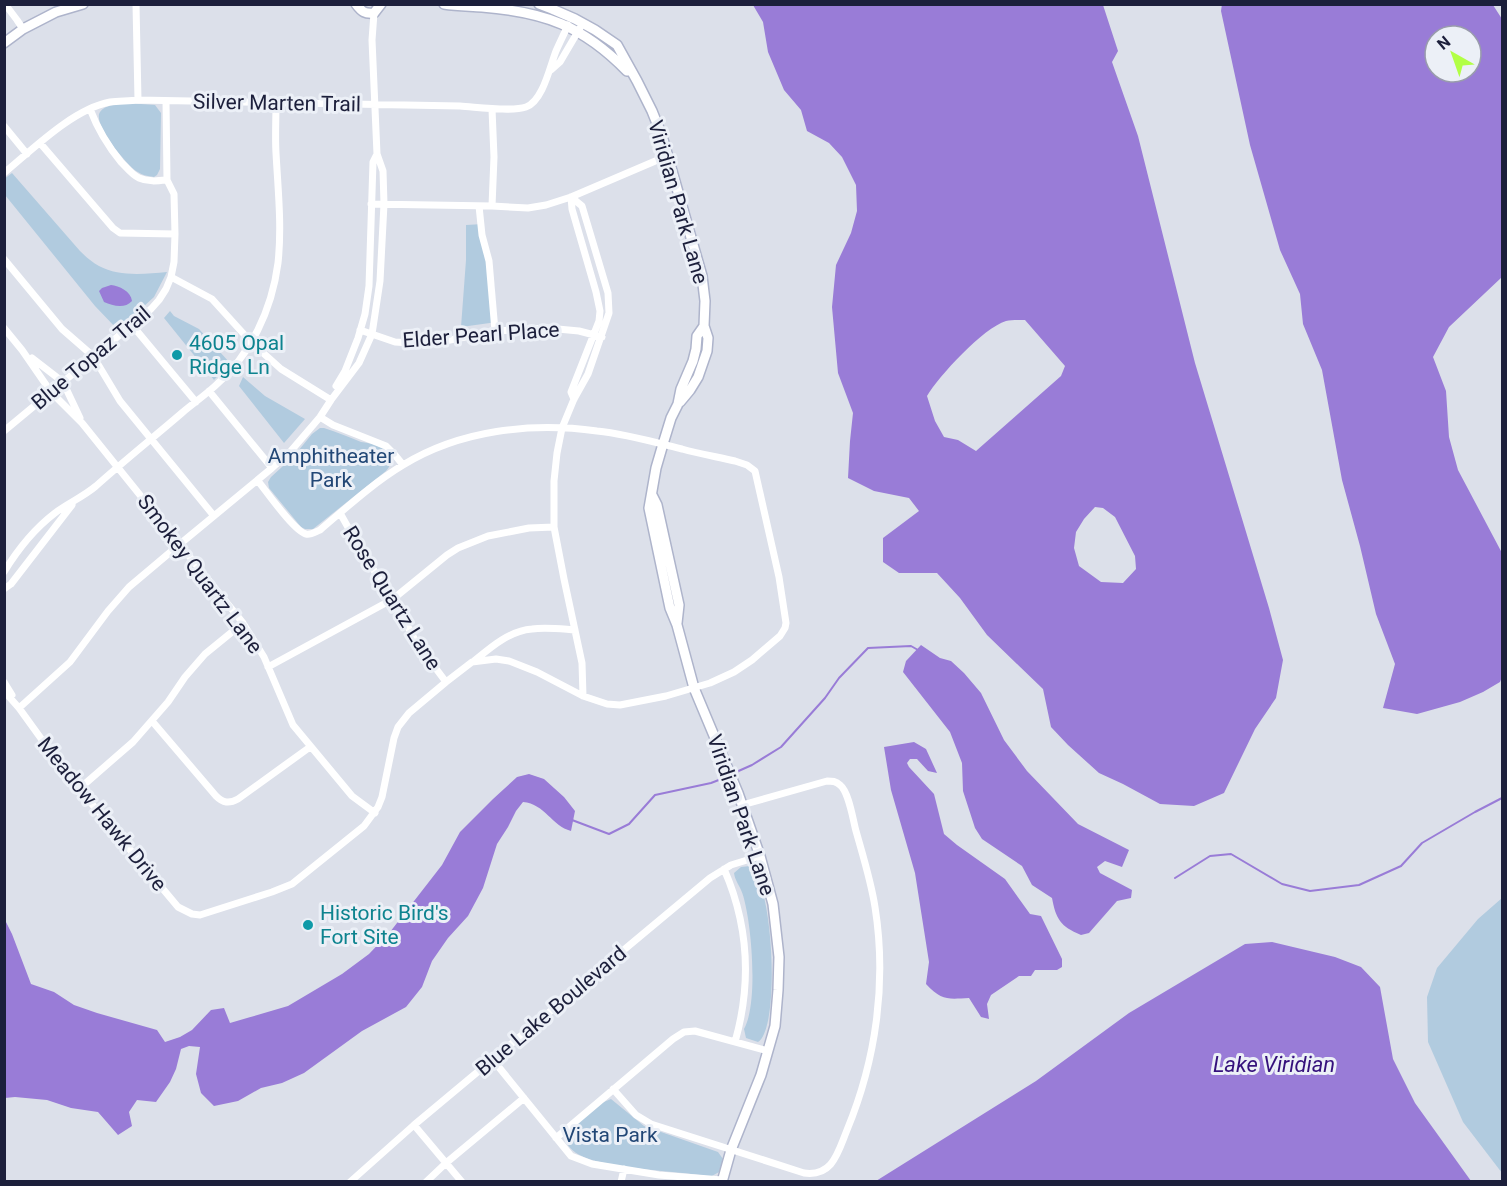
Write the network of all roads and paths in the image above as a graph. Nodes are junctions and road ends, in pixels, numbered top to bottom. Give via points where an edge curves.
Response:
1 (5, 4) edge
2 (83, 4) edge
3 (136, 4) edge
4 (356, 4) edge
5 (381, 4) edge
6 (444, 4) edge
7 (538, 4) edge
8 (485, 6) edge
9 (370, 13) junction
10 (569, 21) junction
11 (580, 27) junction
12 (22, 29) junction
13 (4, 43) edge
14 (551, 70) junction
15 (138, 100) junction
16 (166, 101) junction
17 (276, 103) junction
18 (376, 104) junction
19 (90, 109) junction
20 (492, 109) junction
21 (4, 126) edge
22 (40, 143) junction
23 (27, 154) junction
24 (377, 154) junction
25 (667, 156) junction
26 (4, 173) edge
27 (167, 180) junction
28 (571, 197) junction
29 (371, 204) junction
30 (384, 204) junction
31 (479, 206) junction
32 (492, 206) junction
33 (175, 234) junction
34 (4, 259) edge
35 (171, 277) junction
36 (132, 325) junction
37 (4, 328) edge
38 (360, 330) junction
39 (495, 331) junction
40 (372, 334) junction
41 (598, 336) junction
42 (251, 342) junction
43 (22, 350) junction
44 (93, 356) junction
45 (63, 382) junction
46 (51, 392) junction
47 (209, 392) junction
48 (331, 400) junction
49 (196, 402) junction
50 (320, 417) junction
51 (82, 423) junction
52 (562, 428) junction
53 (4, 431) edge
54 (151, 439) junction
55 (663, 444) junction
56 (403, 465) junction
57 (117, 467) junction
58 (272, 468) junction
59 (258, 481) junction
60 (75, 500) junction
61 (340, 513) junction
62 (214, 516) junction
63 (554, 526) junction
64 (180, 544) junction
65 (4, 572) edge
66 (4, 589) edge
67 (393, 599) junction
68 (243, 623) junction
69 (575, 630) junction
70 (472, 662) junction
71 (268, 667) junction
72 (4, 682) edge
73 (446, 682) junction
74 (694, 688) junction
75 (4, 691) edge
76 (583, 696) junction
77 (18, 708) junction
78 (152, 721) junction
79 (310, 747) junction
80 (79, 789) junction
81 (742, 806) junction
82 (375, 813) junction
83 (760, 855) junction
84 (724, 869) junction
85 (735, 1042) junction
86 (768, 1051) junction
87 (493, 1060) junction
88 (613, 1089) junction
89 (524, 1098) junction
90 (414, 1125) junction
91 (556, 1138) junction
92 (731, 1150) junction
93 (446, 1163) junction
94 (624, 1169) junction
95 (722, 1181) edge
96 (350, 1182) edge
97 (426, 1182) edge
98 (462, 1182) edge
99 (621, 1182) edge

1 - 12 street
2 - 12 street
3 - 15 street
4 - 9 street
5 - 9 street
6 - 8 street, Viridian Park Lane
7 - 10 street, Viridian Park Lane
8 - 10 street, Viridian Park Lane
9 - 18 street
10 - 11 street, Viridian Park Lane
10 - 14 street, Silver Marten Trail
11 - 14 street, Silver Marten Trail
11 - 25 street, Viridian Park Lane via 637,81 659,127
12 - 13 street
14 - 20 street, Silver Marten Trail via 532,104
15 - 16 street, Silver Marten Trail
15 - 19 street, Silver Marten Trail via 109,102
16 - 17 street, Silver Marten Trail
16 - 27 street, Blue Topaz Trail
17 - 18 street, Silver Marten Trail
17 - 42 street via 278,262 264,318
18 - 20 street, Silver Marten Trail
18 - 24 street
19 - 22 street, Silver Marten Trail
19 - 27 street via 107,145 126,168 149,181
20 - 32 street
21 - 23 street
22 - 23 street, Silver Marten Trail
22 - 33 street via 112,228 120,233
23 - 26 street, Silver Marten Trail
24 - 29 street via 373,162
24 - 30 street via 383,171
25 - 28 street
25 - 55 street, Viridian Park Lane via 702,276 708,338 698,377 678,404
27 - 33 street, Blue Topaz Trail via 174,194
28 - 32 street via 528,208
28 - 41 street via 600,311
28 - 41 street via 582,206 608,293 609,314
29 - 30 street
29 - 38 street via 369,286
30 - 31 street
30 - 40 street via 380,281
31 - 32 street
31 - 39 street
33 - 35 street, Blue Topaz Trail
34 - 44 street via 62,329
35 - 36 street, Blue Topaz Trail via 159,300
35 - 42 street via 212,299
36 - 44 street, Blue Topaz Trail
36 - 49 street
37 - 43 street, Smokey Quartz Lane
38 - 40 street, Elder Pearl Place
38 - 48 street
39 - 40 street, Elder Pearl Place via 440,342 411,343
39 - 41 street, Elder Pearl Place via 548,328
40 - 48 street via 358,363
41 - 52 street via 571,392 574,399
42 - 47 street
42 - 48 street via 282,369
43 - 45 street, Smokey Quartz Lane
43 - 46 street, Smokey Quartz Lane
44 - 45 street, Blue Topaz Trail
44 - 54 street via 120,401
45 - 46 street, Blue Topaz Trail
45 - 51 street, Smokey Quartz Lane
46 - 51 street, Smokey Quartz Lane
46 - 53 street, Blue Topaz Trail
47 - 49 street
47 - 58 street
48 - 50 street
49 - 54 street
50 - 56 street via 386,446
50 - 58 street
51 - 57 street, Smokey Quartz Lane
52 - 55 street via 597,430
52 - 56 street via 486,433 441,447
52 - 63 street via 554,481
54 - 57 street
54 - 62 street
55 - 74 street, Viridian Park Lane via 652,495 679,605 677,625
55 - 74 street via 735,461 755,471 786,615 785,628 771,645 734,672
56 - 61 street
57 - 60 street via 85,496
57 - 64 street, Smokey Quartz Lane
58 - 59 street
59 - 61 street via 305,534 320,530
59 - 62 street
60 - 65 street via 41,524
60 - 66 street
61 - 67 street, Rose Quartz Lane
62 - 64 street
63 - 67 street via 504,532 465,545
63 - 69 street
64 - 68 street, Smokey Quartz Lane
64 - 77 street via 129,587 70,662
67 - 71 street
67 - 73 street, Rose Quartz Lane via 416,642
68 - 71 street, Smokey Quartz Lane
68 - 78 street via 205,654
69 - 70 street via 524,630 503,639
69 - 76 street
70 - 73 street
70 - 76 street via 509,661
71 - 79 street, Smokey Quartz Lane via 293,725
72 - 77 street, Meadow Hawk Drive
73 - 82 street via 398,726
74 - 76 street via 620,705
74 - 81 street, Viridian Park Lane
75 - 77 street, Meadow Hawk Drive
77 - 80 street, Meadow Hawk Drive
78 - 79 street via 216,796 229,803
78 - 80 street
79 - 82 street, Smokey Quartz Lane via 352,796
80 - 82 street, Meadow Hawk Drive via 178,907 192,914 208,914 292,884 353,836
81 - 83 street, Viridian Park Lane
81 - 92 street via 827,781 843,789 877,921 878,1005 863,1086 833,1163 821,1172 804,1173
83 - 84 street, Blue Lake Boulevard
83 - 86 street, Viridian Park Lane via 773,904 779,957 775,1026
84 - 85 street via 740,915 746,952 744,1003
84 - 87 street, Blue Lake Boulevard
85 - 86 street
85 - 88 street via 695,1031 684,1032
86 - 92 street, Viridian Park Lane
87 - 89 street
87 - 90 street, Blue Lake Boulevard
88 - 91 street
88 - 92 street via 636,1115 651,1124
89 - 91 street
89 - 93 street
90 - 93 street
90 - 96 street, Blue Lake Boulevard
91 - 94 street via 579,1160
92 - 95 street, Viridian Park Lane
93 - 97 street
93 - 98 street
94 - 95 street
94 - 99 street

